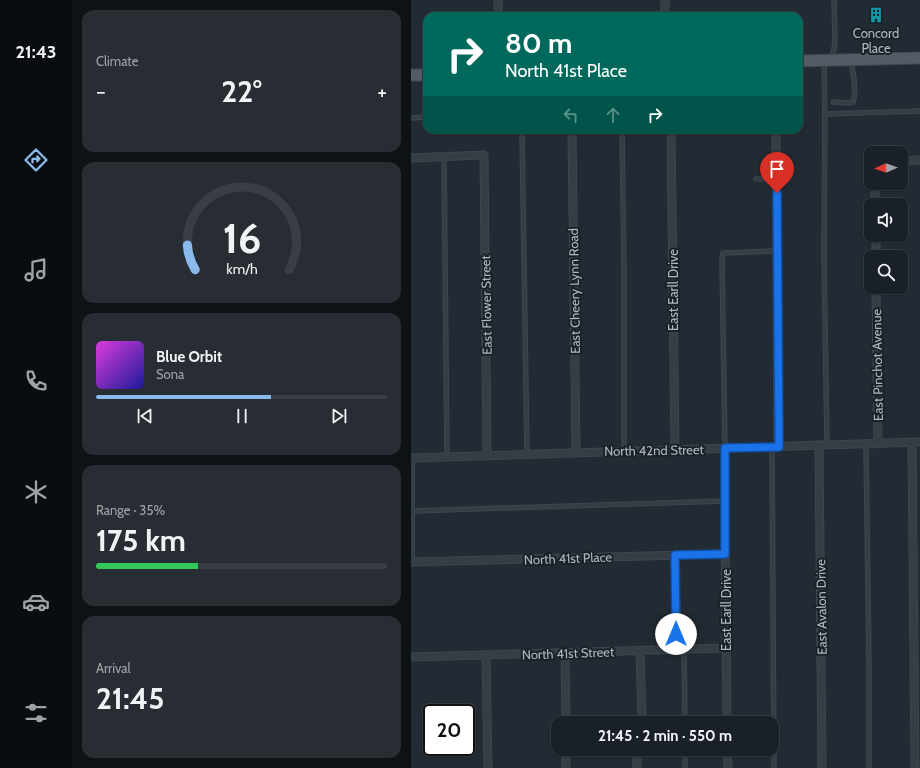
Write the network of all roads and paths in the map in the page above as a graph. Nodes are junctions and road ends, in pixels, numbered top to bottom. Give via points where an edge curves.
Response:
1 (498, 0) edge
2 (665, 0) edge
3 (834, 0) edge
4 (498, 12) edge
5 (665, 12) edge
6 (920, 58) edge
7 (828, 60) junction
8 (851, 60) junction
9 (803, 61) edge
10 (411, 75) edge
11 (423, 75) edge
12 (833, 102) dead end
13 (920, 111) edge
14 (825, 114) junction
15 (423, 117) edge
16 (411, 118) edge
17 (522, 134) edge
18 (572, 134) edge
19 (622, 134) edge
20 (671, 134) edge
21 (776, 134) edge
22 (444, 156) junction
23 (411, 158) edge
24 (920, 160) edge
25 (908, 161) edge
26 (756, 179) dead end
27 (777, 179) junction
28 (778, 251) junction
29 (876, 294) edge
30 (912, 442) junction
31 (920, 442) edge
32 (866, 444) junction
33 (878, 444) junction
34 (819, 445) junction
35 (827, 445) junction
36 (775, 447) junction
37 (725, 448) junction
38 (675, 450) junction
39 (624, 451) junction
40 (576, 452) junction
41 (527, 454) junction
42 (487, 456) junction
43 (447, 457) junction
44 (411, 458) edge
45 (725, 502) junction
46 (412, 512) junction
47 (725, 554) junction
48 (675, 555) junction
49 (411, 562) edge
50 (726, 648) junction
51 (680, 649) junction
52 (640, 651) junction
53 (565, 653) junction
54 (486, 655) junction
55 (411, 657) edge
56 (566, 716) edge
57 (642, 716) edge
58 (685, 716) edge
59 (727, 716) edge
60 (566, 756) edge
61 (637, 756) edge
62 (685, 756) edge
63 (727, 756) edge
64 (488, 768) edge
65 (566, 768) edge
66 (637, 768) edge
67 (685, 768) edge
68 (727, 768) edge
69 (774, 768) edge
70 (822, 768) edge
71 (869, 768) edge
72 (915, 768) edge

1 - 4 street
2 - 5 street
3 - 7 lane via 835,43
6 - 8 main road
7 - 8 main road
7 - 9 main road
7 - 14 lane
8 - 12 lane via 853,102
10 - 11 main road
13 - 14 lane
14 - 35 lane
15 - 16 lane
17 - 41 lane
18 - 40 street, East Cheery Lynn Road
19 - 39 lane
20 - 38 street, East Earll Drive
21 - 27 street
22 - 23 street
22 - 42 street, East Flower Street via 484,154
22 - 43 lane
24 - 25 street
26 - 27 lane
27 - 28 street
28 - 36 street
28 - 37 lane via 723,254
29 - 33 street, East Pinchot Avenue
30 - 31 street, North 42nd Street
30 - 33 street, North 42nd Street
30 - 72 street
32 - 33 street, North 42nd Street
32 - 35 street, North 42nd Street
32 - 71 lane
34 - 35 street, North 42nd Street
34 - 36 street, North 42nd Street
34 - 70 street, East Avalon Drive
36 - 37 street, North 42nd Street
36 - 69 lane
37 - 38 street, North 42nd Street
37 - 45 street, East Earll Drive
38 - 39 street, North 42nd Street
39 - 40 street, North 42nd Street
40 - 41 street, North 42nd Street
41 - 42 street, North 42nd Street
42 - 43 street, North 42nd Street
43 - 44 street, North 42nd Street
44 - 46 lane
45 - 46 lane
45 - 47 street, East Earll Drive
46 - 49 lane
47 - 48 street, North 41st Place
47 - 50 street, East Earll Drive
48 - 49 street, North 41st Place
48 - 51 lane
50 - 51 street, North 41st Street
50 - 59 street, East Earll Drive
51 - 52 street, North 41st Street
51 - 58 lane
52 - 53 street, North 41st Street
52 - 57 street
53 - 54 street, North 41st Street
53 - 56 street
54 - 55 street, North 41st Street
54 - 64 street
60 - 65 street
61 - 66 street
62 - 67 lane
63 - 68 street

